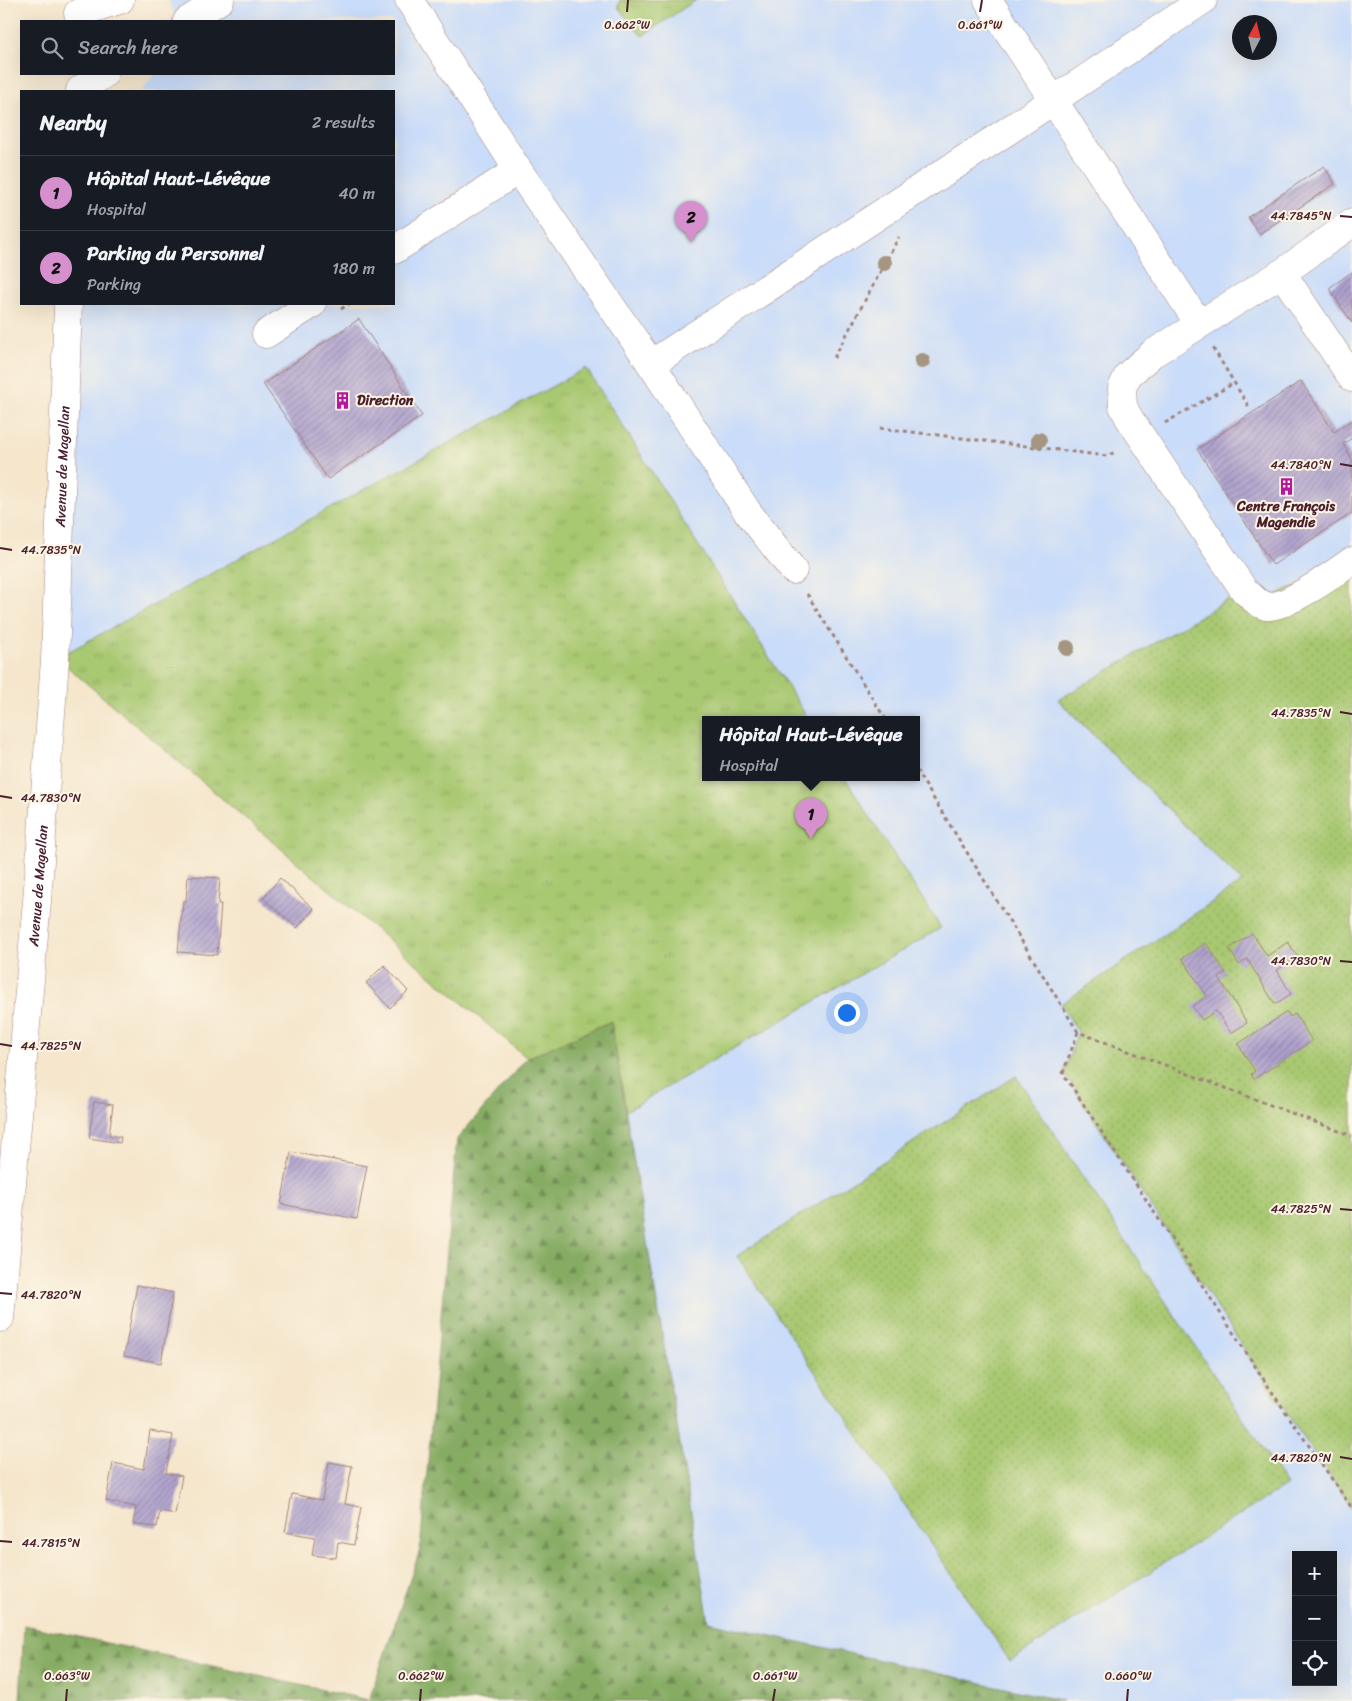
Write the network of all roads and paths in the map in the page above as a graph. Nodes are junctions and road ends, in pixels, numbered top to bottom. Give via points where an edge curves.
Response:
1 (120, 0) edge
2 (220, 0) edge
3 (409, 0) edge
4 (988, 0) edge
5 (1203, 0) edge
6 (77, 11) edge
7 (189, 20) edge
8 (102, 75) edge
9 (79, 85) edge
10 (1054, 100) junction
11 (518, 170) junction
12 (1352, 223) edge
13 (900, 235) dead end
14 (395, 249) edge
15 (1282, 273) junction
16 (68, 305) edge
17 (310, 305) edge
18 (1199, 324) junction
19 (266, 334) dead end
20 (834, 358) dead end
21 (650, 364) junction
22 (1352, 378) edge
23 (1234, 383) junction
24 (1249, 407) dead end
25 (880, 428) dead end
26 (1141, 436) junction
27 (1352, 562) edge
28 (792, 570) joint
29 (883, 716) edge
30 (920, 776) edge
31 (1078, 1032) junction
32 (1352, 1136) edge
33 (6, 1187) edge
34 (0, 1318) edge
35 (1352, 1508) edge

1 - 6 street
2 - 7 street
3 - 11 street
4 - 10 street
5 - 10 street
8 - 9 street
10 - 18 street
10 - 21 street
11 - 14 street
11 - 21 street
12 - 15 street
13 - 20 path
15 - 18 street
15 - 22 street
16 - 33 street, Avenue de Magellan via 55,660
17 - 19 street
18 - 23 path
18 - 26 street via 1152,354 1128,375 1122,388 1123,406
21 - 28 street via 747,511
23 - 24 path
23 - 26 path
25 - 26 path via 1107,456
26 - 27 street via 1244,590 1257,602 1267,606 1282,604
28 - 29 path
30 - 31 path
31 - 32 path
31 - 35 path via 1063,1073
33 - 34 street, Avenue de Magellan

